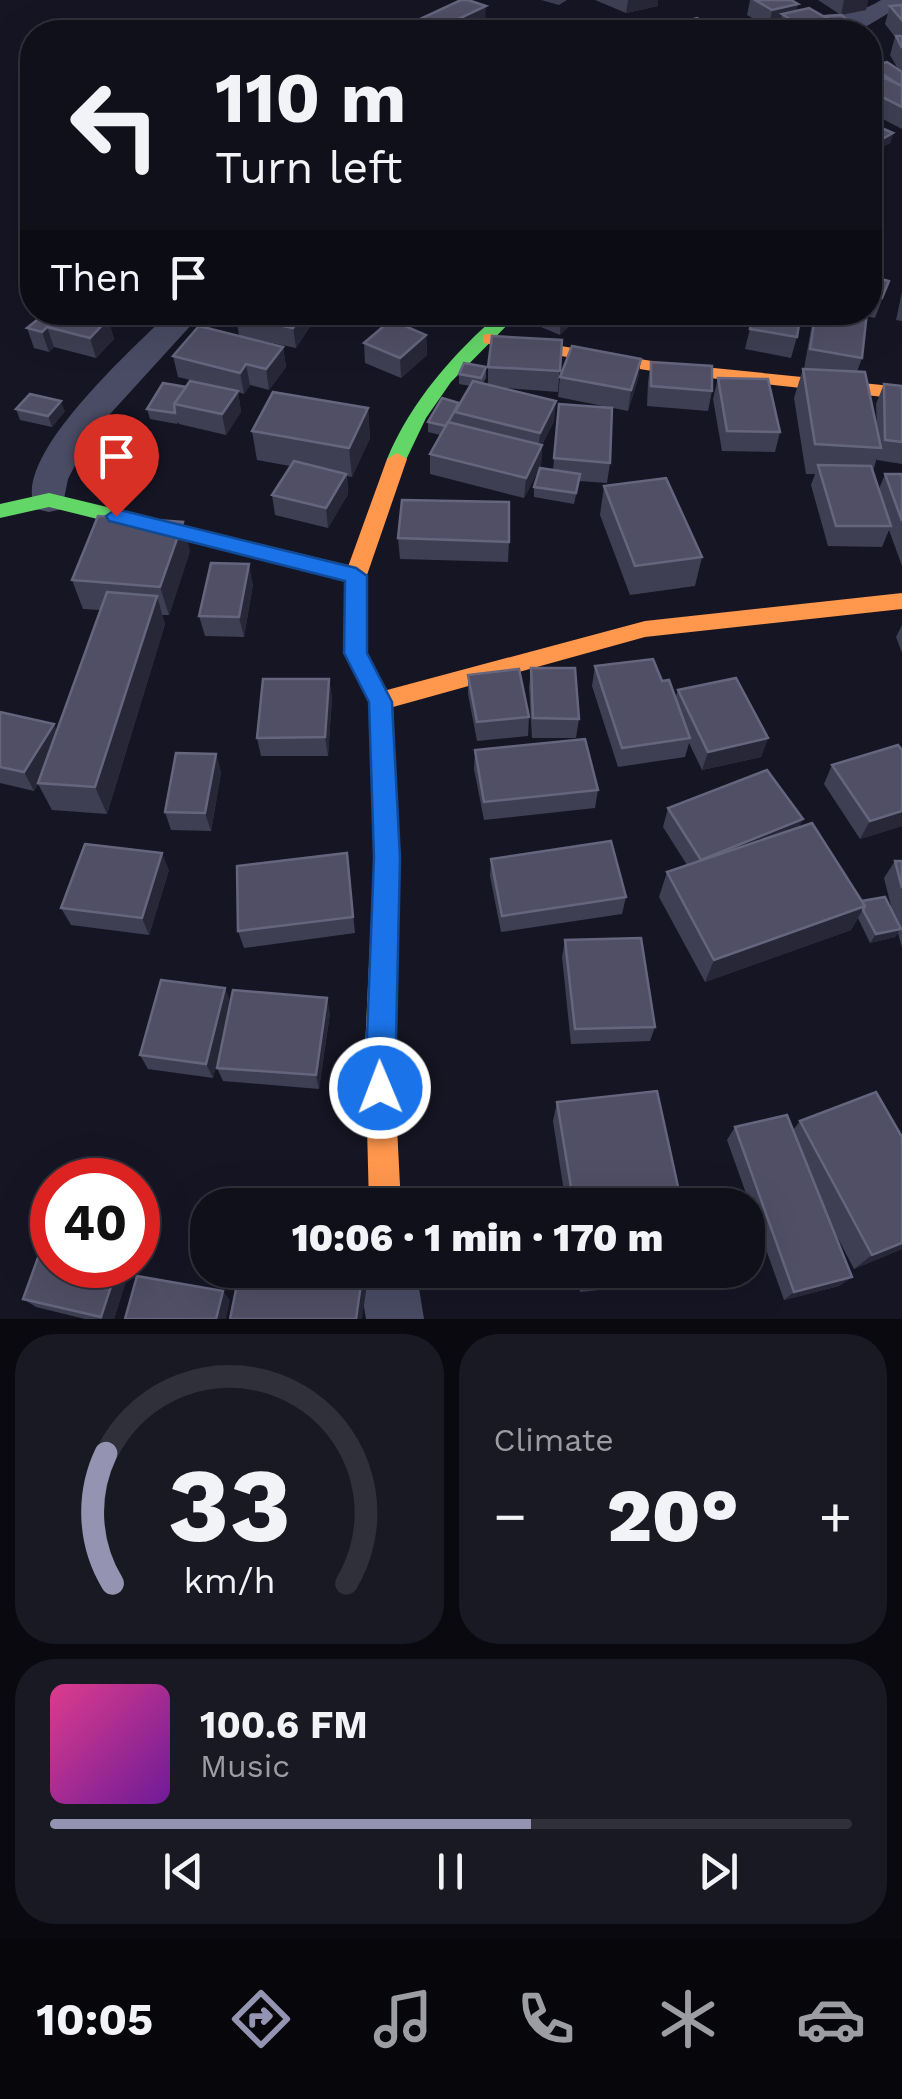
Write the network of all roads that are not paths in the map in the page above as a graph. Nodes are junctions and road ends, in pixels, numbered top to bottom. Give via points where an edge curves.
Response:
1 (895, 0) edge
2 (840, 20) edge
3 (175, 325) edge
4 (496, 325) edge
5 (481, 338) junction
6 (902, 393) edge
7 (49, 500) junction
8 (0, 511) edge
9 (356, 576) junction
10 (902, 601) edge
11 (381, 702) junction
12 (383, 1188) edge
13 (390, 1288) edge
14 (394, 1319) edge

1 - 2 street via 867,18
3 - 7 street via 55,460 46,486
4 - 5 street
5 - 6 street via 664,368
5 - 9 street via 435,393 402,448
7 - 8 street
7 - 9 street
9 - 11 street via 356,653
10 - 11 street via 645,629
11 - 12 street via 387,858 379,1050
13 - 14 street

